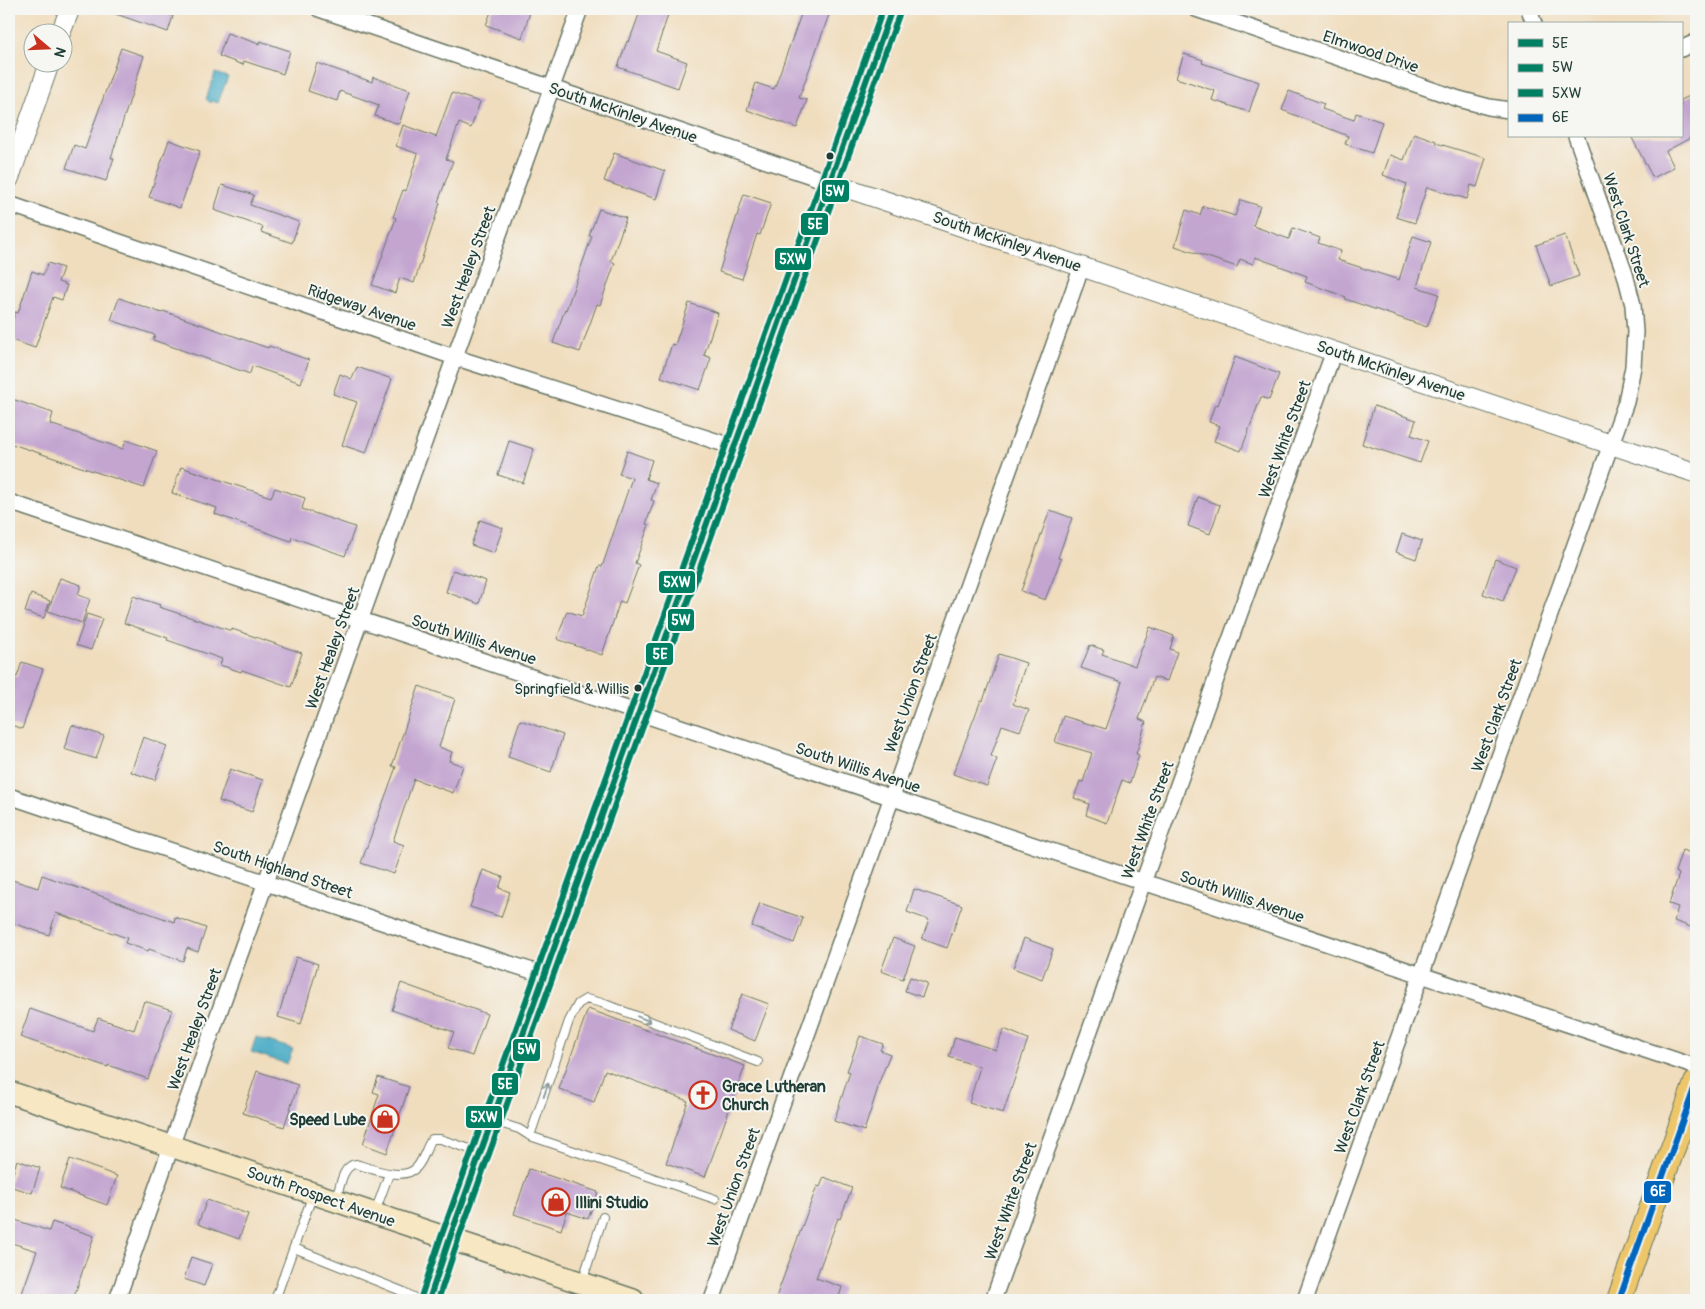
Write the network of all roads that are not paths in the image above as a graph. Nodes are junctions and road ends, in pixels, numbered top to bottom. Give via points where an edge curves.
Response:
1 (70, 9) edge
2 (319, 9) edge
3 (580, 9) edge
4 (892, 9) edge
5 (1196, 9) edge
6 (1529, 9) edge
7 (65, 22) edge
8 (1533, 22) edge
9 (1696, 42) edge
10 (1682, 49) edge
11 (46, 72) edge
12 (552, 88) junction
13 (1508, 110) edge
14 (1577, 138) edge
15 (9, 179) edge
16 (829, 182) junction
17 (9, 204) edge
18 (1082, 266) junction
19 (1334, 351) junction
20 (454, 357) junction
21 (1611, 444) junction
22 (734, 447) junction
23 (1696, 473) edge
24 (9, 502) edge
25 (361, 620) junction
26 (639, 713) junction
27 (9, 796) edge
28 (892, 797) junction
29 (1143, 881) junction
30 (266, 882) junction
31 (546, 975) junction
32 (1422, 975) junction
33 (758, 1062) dead end
34 (1696, 1067) edge
35 (1696, 1083) edge
36 (9, 1092) edge
37 (493, 1120) junction
38 (530, 1136) junction
39 (171, 1146) junction
40 (481, 1152) junction
41 (389, 1174) junction
42 (313, 1194) junction
43 (715, 1199) dead end
44 (335, 1201) junction
45 (374, 1214) junction
46 (603, 1217) dead end
47 (449, 1240) junction
48 (294, 1248) junction
49 (582, 1284) junction
50 (622, 1298) edge
51 (117, 1300) edge
52 (274, 1300) edge
53 (418, 1300) edge
54 (429, 1300) edge
55 (712, 1300) edge
56 (993, 1300) edge
57 (1305, 1300) edge
58 (1619, 1300) edge

1 - 7 street
2 - 12 street, South McKinley Avenue
3 - 12 street, West Healey Street
4 - 16 main road
5 - 13 street, Elmwood Drive via 1459,99
6 - 8 street
9 - 10 street
11 - 15 street
12 - 16 street, South McKinley Avenue
12 - 20 street, West Healey Street
14 - 21 street, West Clark Street via 1633,305 1633,367 1626,402
16 - 18 street, South McKinley Avenue
16 - 22 main road
17 - 20 street, Ridgeway Avenue
18 - 19 street, South McKinley Avenue
18 - 28 street, West Union Street
19 - 21 street, South McKinley Avenue
19 - 29 street, West White Street
20 - 22 street, Ridgeway Avenue
20 - 25 street, West Healey Street
21 - 23 street, South McKinley Avenue
21 - 32 street, West Clark Street
22 - 26 main road
24 - 25 street, South Willis Avenue
25 - 26 street, South Willis Avenue
25 - 30 street, West Healey Street
26 - 28 street, South Willis Avenue
26 - 31 main road
27 - 30 street, South Highland Street
28 - 29 street, South Willis Avenue
28 - 55 street, West Union Street
29 - 32 street, South Willis Avenue
29 - 56 street, West White Street
30 - 31 street, South Highland Street
30 - 39 street, West Healey Street
31 - 37 main road
32 - 34 street, South Willis Avenue
32 - 57 street, West Clark Street
38 -> 33 lane via 569,1021 578,1004 586,999
35 - 58 main road
36 - 39 main road, South Prospect Avenue
37 - 38 lane
37 - 40 main road
38 - 43 lane
39 - 42 main road, South Prospect Avenue
39 - 51 street, West Healey Street
40 - 41 lane via 432,1138 413,1172
40 - 47 main road
41 - 44 lane via 352,1164 346,1169
41 - 45 lane
42 - 44 main road, South Prospect Avenue
42 - 48 lane
44 - 45 main road, South Prospect Avenue
45 - 47 main road, South Prospect Avenue
46 - 49 lane
47 - 49 main road, South Prospect Avenue
47 - 54 main road
48 - 52 lane
48 - 53 lane
49 - 50 main road, South Prospect Avenue

